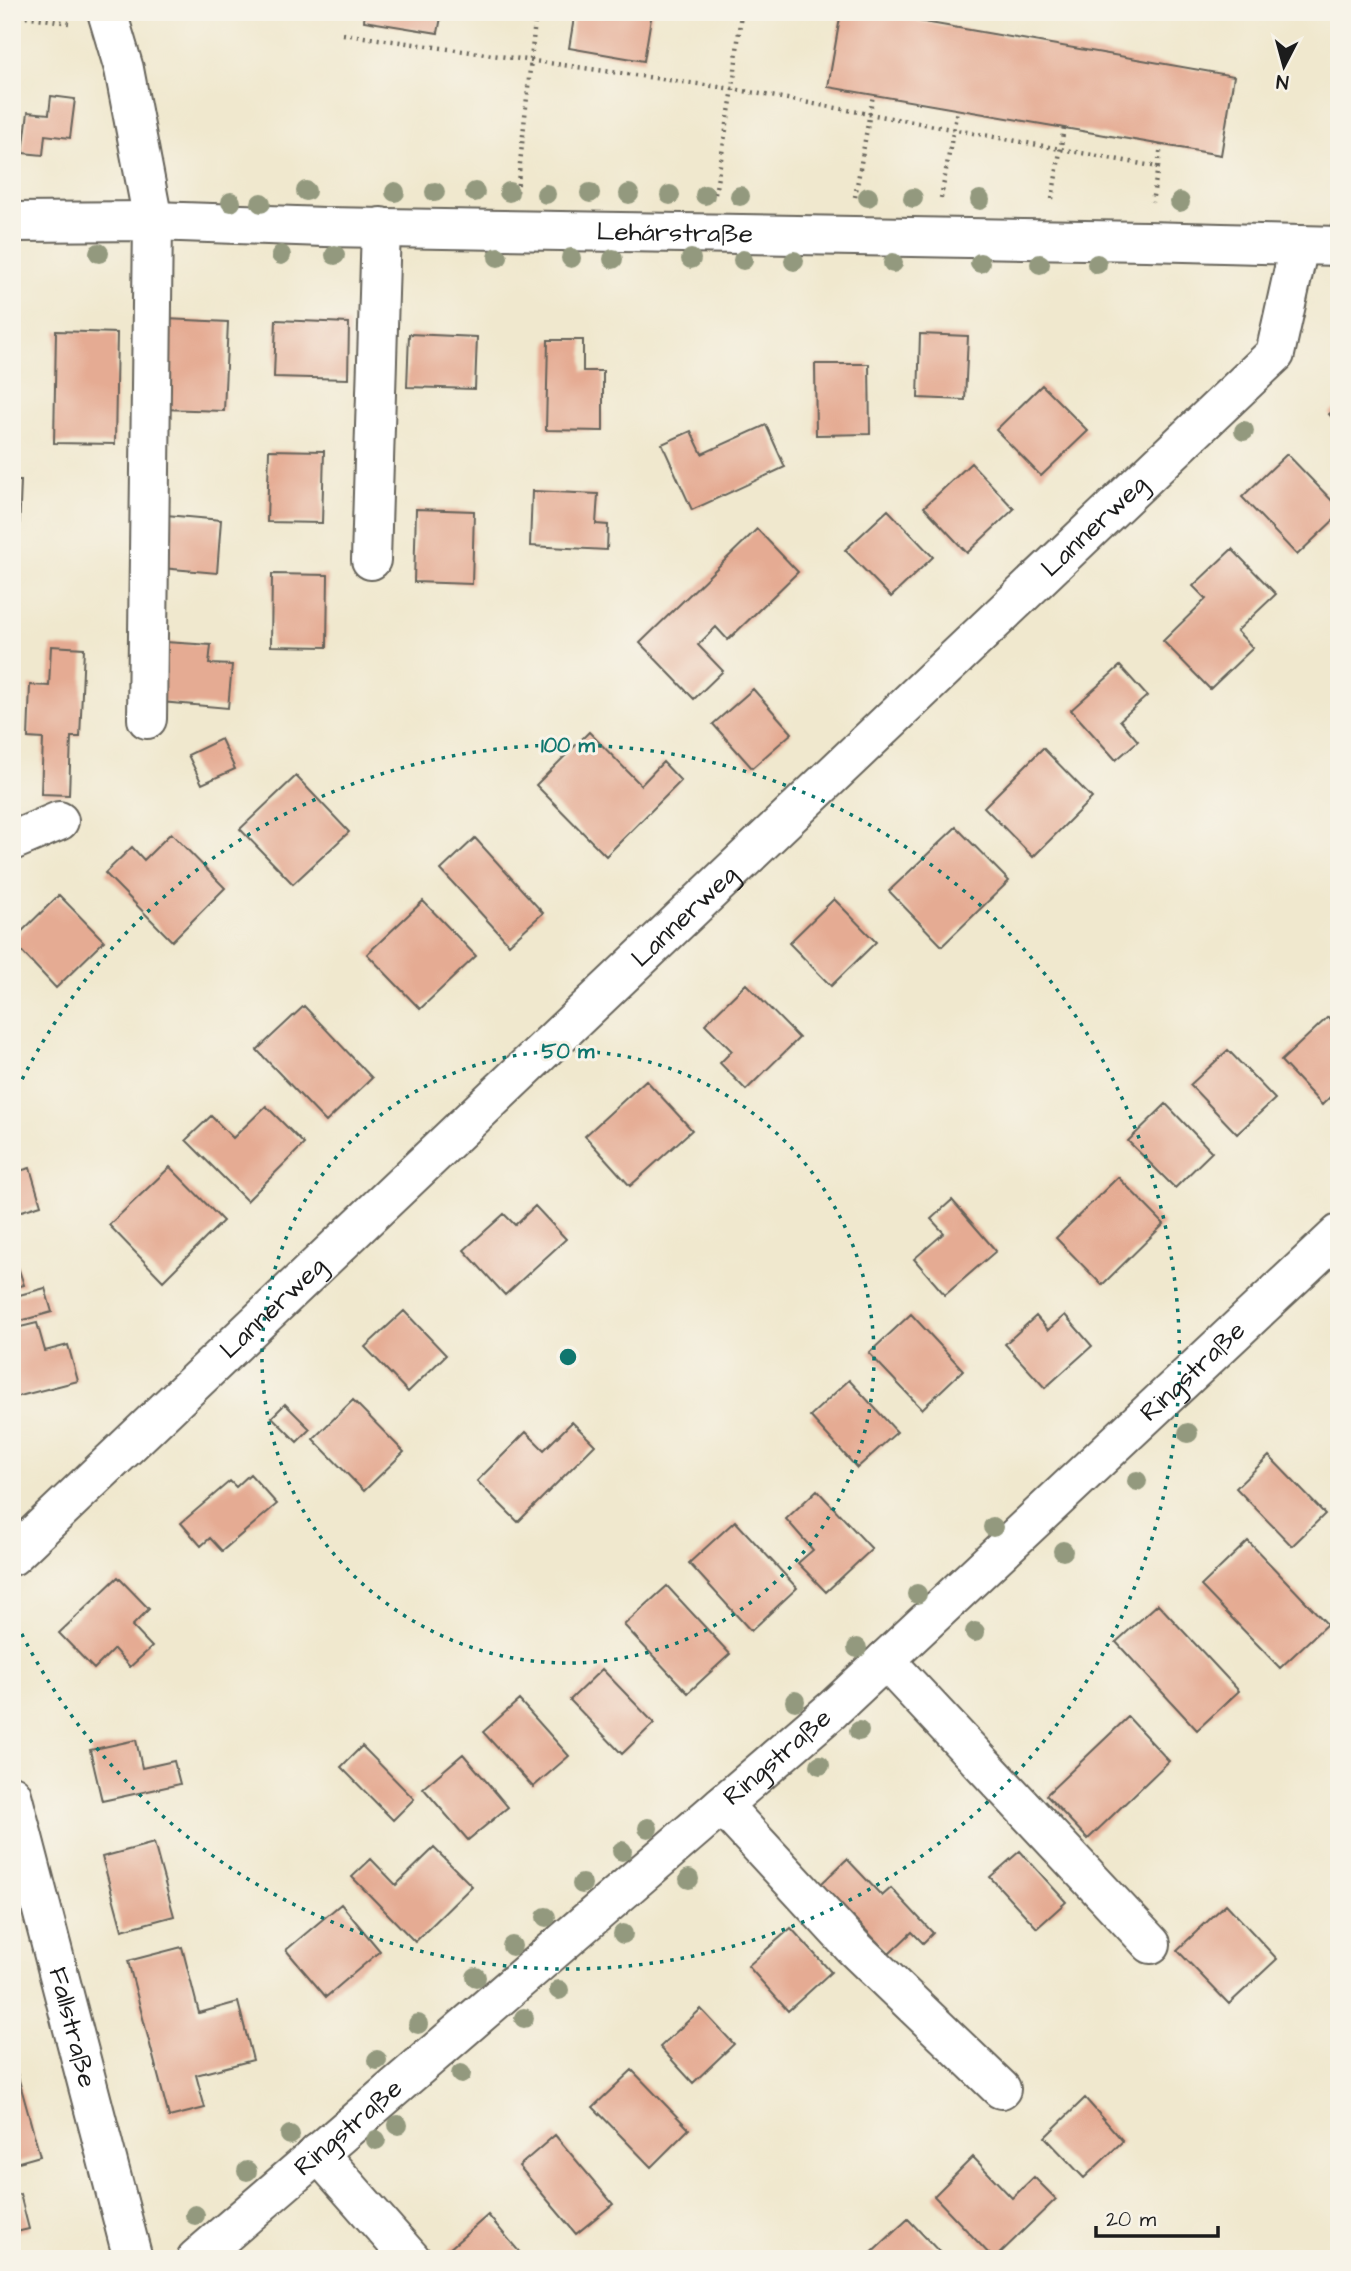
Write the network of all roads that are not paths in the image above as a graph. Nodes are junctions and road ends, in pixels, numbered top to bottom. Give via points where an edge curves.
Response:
1 (109, 21) edge
2 (153, 221) junction
3 (12, 222) edge
4 (381, 228) junction
5 (1299, 246) junction
6 (1339, 246) edge
7 (371, 560) dead end
8 (147, 719) dead end
9 (59, 821) dead end
10 (12, 841) edge
11 (1339, 1234) edge
12 (12, 1556) edge
13 (885, 1660) junction
14 (12, 1795) edge
15 (722, 1805) junction
16 (1151, 1944) dead end
17 (1001, 2089) dead end
18 (318, 2153) junction
19 (197, 2258) edge
20 (133, 2259) edge
21 (411, 2259) edge

1 - 2 street via 124,69
2 - 3 street, Lehárstraße
2 - 4 street, Lehárstraße
2 - 8 street
4 - 5 street, Lehárstraße
4 - 7 street
5 - 6 street, Lehárstraße
5 - 12 street, Lannerweg via 1275,354
9 - 10 street
11 - 13 street, Ringstraße
13 - 15 street, Ringstraße
13 - 16 street
14 - 20 street, Fallstraße
15 - 17 street via 852,1946
15 - 18 street, Ringstraße
18 - 19 street, Ringstraße
18 - 21 street

